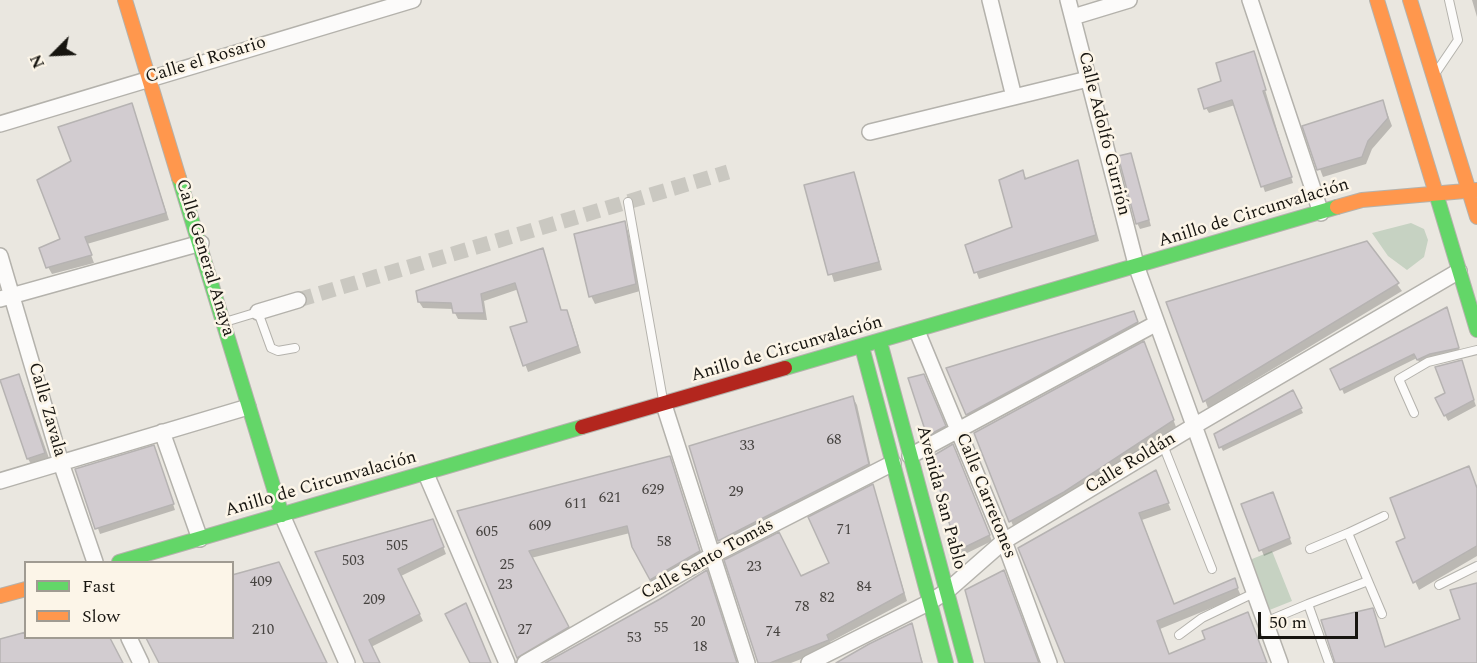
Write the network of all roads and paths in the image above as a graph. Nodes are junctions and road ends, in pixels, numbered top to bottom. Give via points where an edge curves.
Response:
1 (125, 0) edge
2 (413, 0) edge
3 (990, 0) edge
4 (1068, 0) edge
5 (1129, 0) edge
6 (1250, 0) edge
7 (1377, 0) edge
8 (1410, 0) edge
9 (1449, 0) edge
10 (1073, 17) junction
11 (1434, 75) junction
12 (1088, 78) junction
13 (148, 79) junction
14 (1014, 97) junction
15 (0, 124) edge
16 (870, 132) dead end
17 (1473, 190) edge
18 (1436, 192) junction
19 (628, 202) dead end
20 (1321, 213) junction
21 (1477, 218) edge
22 (201, 243) junction
23 (0, 256) edge
24 (1137, 268) junction
25 (1459, 271) junction
26 (6, 297) edge
27 (298, 300) tunnel mouth
28 (258, 312) junction
29 (224, 322) junction
30 (1157, 323) junction
31 (1477, 330) edge
32 (917, 331) junction
33 (880, 342) junction
34 (862, 347) junction
35 (295, 348) dead end
36 (1477, 350) edge
37 (664, 405) junction
38 (248, 407) junction
39 (1414, 413) dead end
40 (1194, 426) junction
41 (958, 431) junction
42 (162, 432) junction
43 (1163, 445) junction
44 (910, 456) junction
45 (61, 463) junction
46 (893, 463) junction
47 (426, 474) junction
48 (0, 481) edge
49 (282, 515) junction
50 (1384, 516) dead end
51 (1348, 533) junction
52 (200, 539) junction
53 (1004, 541) junction
54 (1310, 549) dead end
55 (711, 556) junction
56 (95, 561) edge
57 (123, 561) edge
58 (1477, 566) edge
59 (1212, 569) dead end
60 (1368, 581) junction
61 (1439, 585) dead end
62 (24, 590) edge
63 (947, 591) junction
64 (1254, 593) junction
65 (0, 596) edge
66 (930, 602) junction
67 (1308, 604) junction
68 (1382, 614) dead end
69 (1265, 622) junction
70 (1179, 635) dead end
71 (129, 639) edge
72 (141, 663) edge
73 (347, 663) edge
74 (507, 663) edge
75 (525, 663) edge
76 (747, 663) edge
77 (808, 663) edge
78 (946, 663) edge
79 (966, 663) edge
80 (1049, 663) edge
81 (1280, 663) edge
82 (1329, 663) edge

1 - 13 main road, Calle General Anaya
2 - 13 street, Calle el Rosario
3 - 14 street
4 - 10 street, Calle Adolfo Gurrión
5 - 10 street
6 - 20 street
7 - 18 main road
8 - 11 main road
9 - 11 lane via 1458,40
10 - 12 street, Calle Adolfo Gurrión
11 - 17 main road
12 - 14 street
12 - 24 street, Calle Adolfo Gurrión
13 - 15 street, Calle el Rosario
13 - 22 main road, Calle General Anaya
14 - 16 street
17 - 18 main road, Anillo de Circunvalación
17 - 21 main road
18 - 20 main road, Anillo de Circunvalación via 1362,200
18 - 25 main road
19 - 37 lane
20 - 24 main road, Anillo de Circunvalación
22 - 26 street
22 - 29 main road, Calle General Anaya
23 - 26 street, Calle Zavala
24 - 30 street, Calle Adolfo Gurrión
24 - 32 main road, Anillo de Circunvalación
25 - 31 main road
25 - 40 street, Calle Roldán
26 - 45 street, Calle Zavala
27 - 28 street
28 - 29 lane
28 - 35 lane via 272,348
29 - 38 main road, Calle General Anaya
30 - 40 street, Calle Adolfo Gurrión
30 - 41 street
32 - 33 main road, Anillo de Circunvalación
32 - 41 street, Calle Carretones
33 - 34 main road, Anillo de Circunvalación
33 - 44 main road, Avenida San Pablo
34 - 37 main road, Anillo de Circunvalación
34 - 46 main road
36 - 39 lane via 1428,362 1399,379
37 - 47 main road, Anillo de Circunvalación
37 - 55 street
38 - 42 street
38 - 49 main road, Calle General Anaya
40 - 43 street, Calle Roldán
40 - 64 street, Calle Adolfo Gurrión
41 - 44 street
41 - 53 street, Calle Carretones
42 - 45 street
42 - 52 street
43 - 53 street, Calle Roldán
43 - 59 lane
44 - 63 main road, Avenida San Pablo
45 - 48 street
45 - 56 street, Calle Zavala
46 - 55 street, Calle Santo Tomás
46 - 66 main road
47 - 49 main road, Anillo de Circunvalación
47 - 74 street
49 - 52 main road, Anillo de Circunvalación
49 - 73 street
50 - 51 lane
51 - 54 lane
51 - 60 lane
52 - 57 main road, Anillo de Circunvalación
53 - 63 street, Calle Roldán
53 - 80 street, Calle Carretones
55 - 75 street, Calle Santo Tomás
55 - 76 street
58 - 61 lane
60 - 67 lane
60 - 68 lane
62 - 65 main road
63 - 66 street, Calle Roldán
63 - 79 main road, Avenida San Pablo
64 - 69 street, Calle Adolfo Gurrión
64 - 70 lane via 1202,618
66 - 77 street, Calle Roldán
66 - 78 main road
67 - 69 lane
67 - 82 lane
69 - 81 street, Calle Adolfo Gurrión
71 - 72 street

